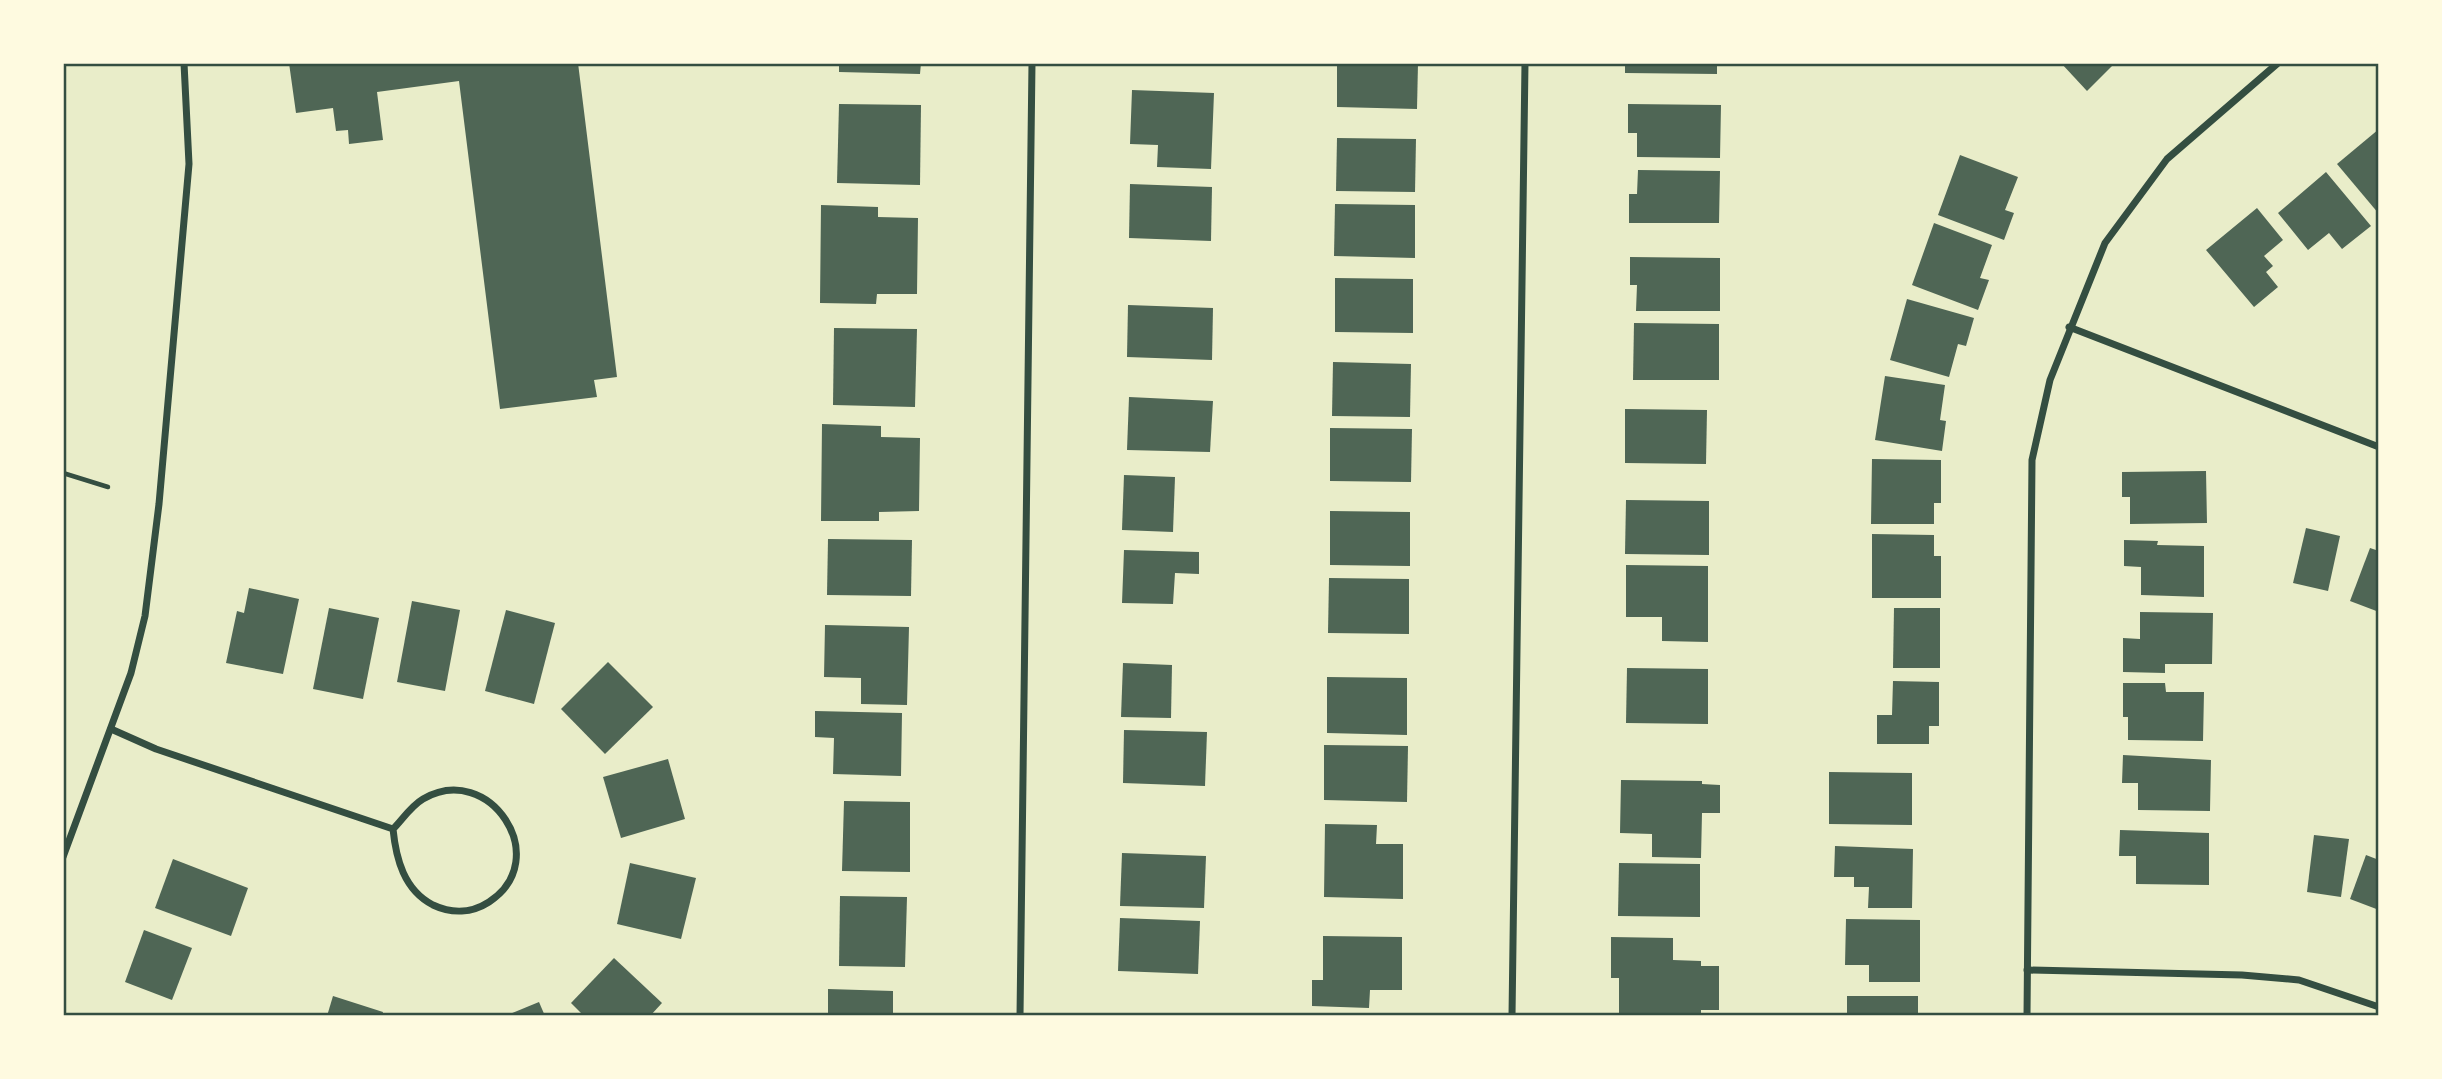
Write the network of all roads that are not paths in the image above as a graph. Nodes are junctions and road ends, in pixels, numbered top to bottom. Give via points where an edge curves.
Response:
1 (184, 63) edge
2 (1032, 63) edge
3 (1525, 63) edge
4 (2278, 63) edge
5 (2069, 327) junction
6 (2379, 447) edge
7 (111, 729) junction
8 (393, 829) junction
9 (63, 857) edge
10 (2028, 970) junction
11 (2379, 1007) edge
12 (1020, 1016) edge
13 (1511, 1016) edge
14 (2027, 1016) edge

1 - 7 street via 189,164 159,504 145,616
2 - 12 street
3 - 13 street
4 - 5 street via 2168,159 2105,243
5 - 6 street
5 - 10 street via 2050,380 2032,460
7 - 8 street via 156,749
7 - 9 street
8 - 8 street via 396,861 410,885 431,904 451,911 477,910 503,893 515,872 516,841 503,813 479,795 450,789 422,799
10 - 11 street via 2299,980
10 - 14 street

